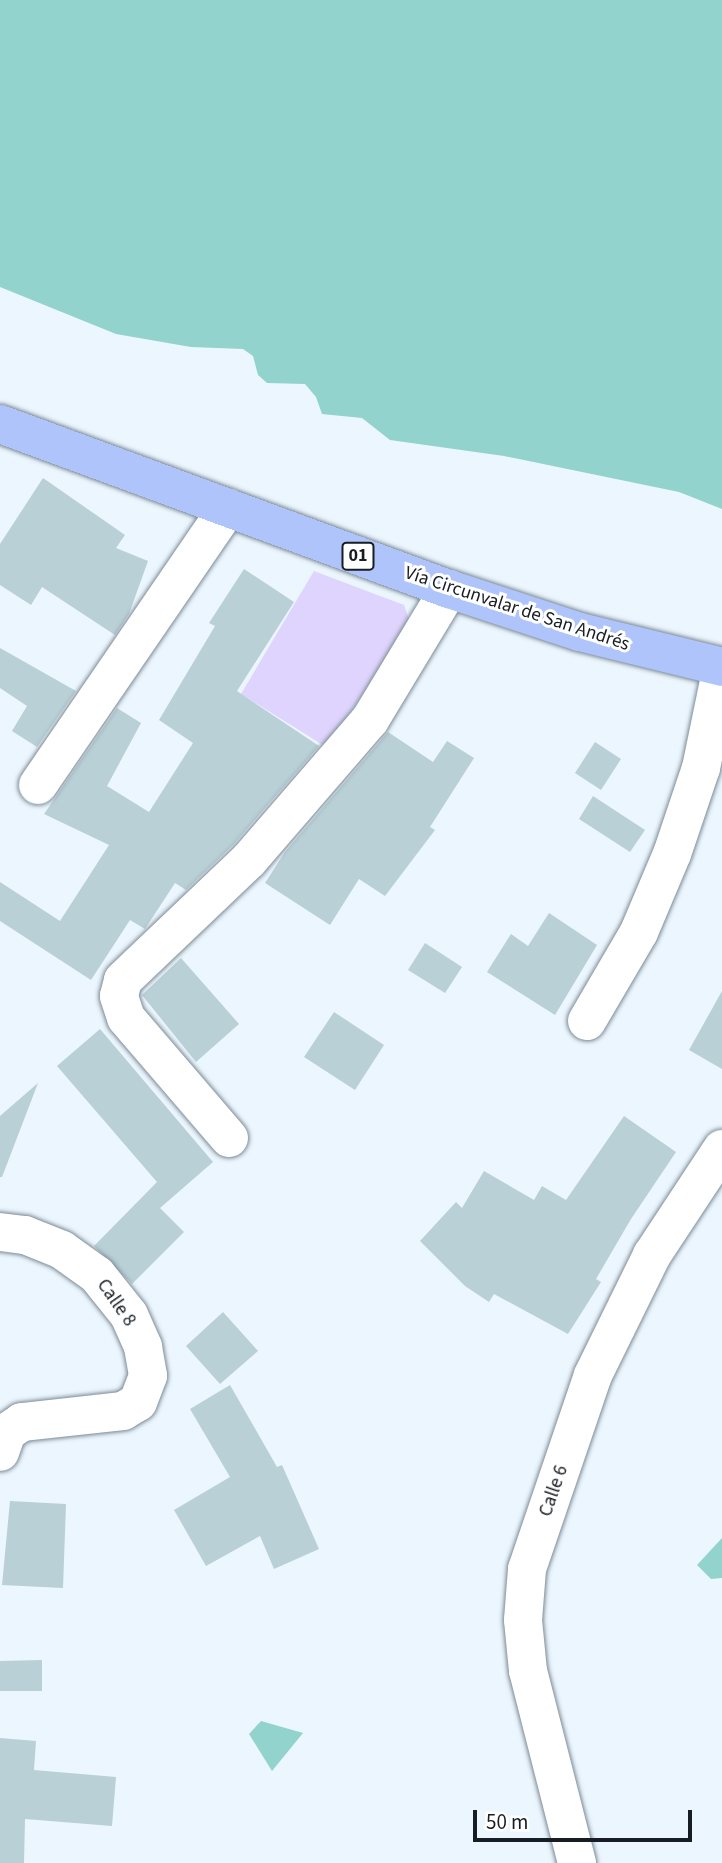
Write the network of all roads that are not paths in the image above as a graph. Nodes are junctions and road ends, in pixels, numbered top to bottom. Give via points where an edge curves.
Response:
1 (3, 433) edge
2 (228, 508) junction
3 (449, 589) junction
4 (722, 667) edge
5 (38, 785) dead end
6 (587, 1021) dead end
7 (229, 1138) dead end
8 (722, 1149) edge
9 (0, 1232) edge
10 (0, 1452) edge
11 (577, 1863) edge

1 - 2 highway, Vía Circunvalar de San Andrés / 01
2 - 3 highway, Vía Circunvalar de San Andrés / 01
2 - 5 street
3 - 4 highway, Vía Circunvalar de San Andrés / 01 via 580,632
3 - 7 street via 370,720 249,860 123,980 119,996 125,1018
4 - 6 street via 701,768 672,854 639,932
8 - 11 street, Calle 6 via 653,1255 593,1375 527,1569 523,1620 528,1671
9 - 10 street, Calle 8 via 25,1235 62,1250 97,1275 129,1315 143,1347 148,1376 138,1402 123,1411 22,1422 7,1432

